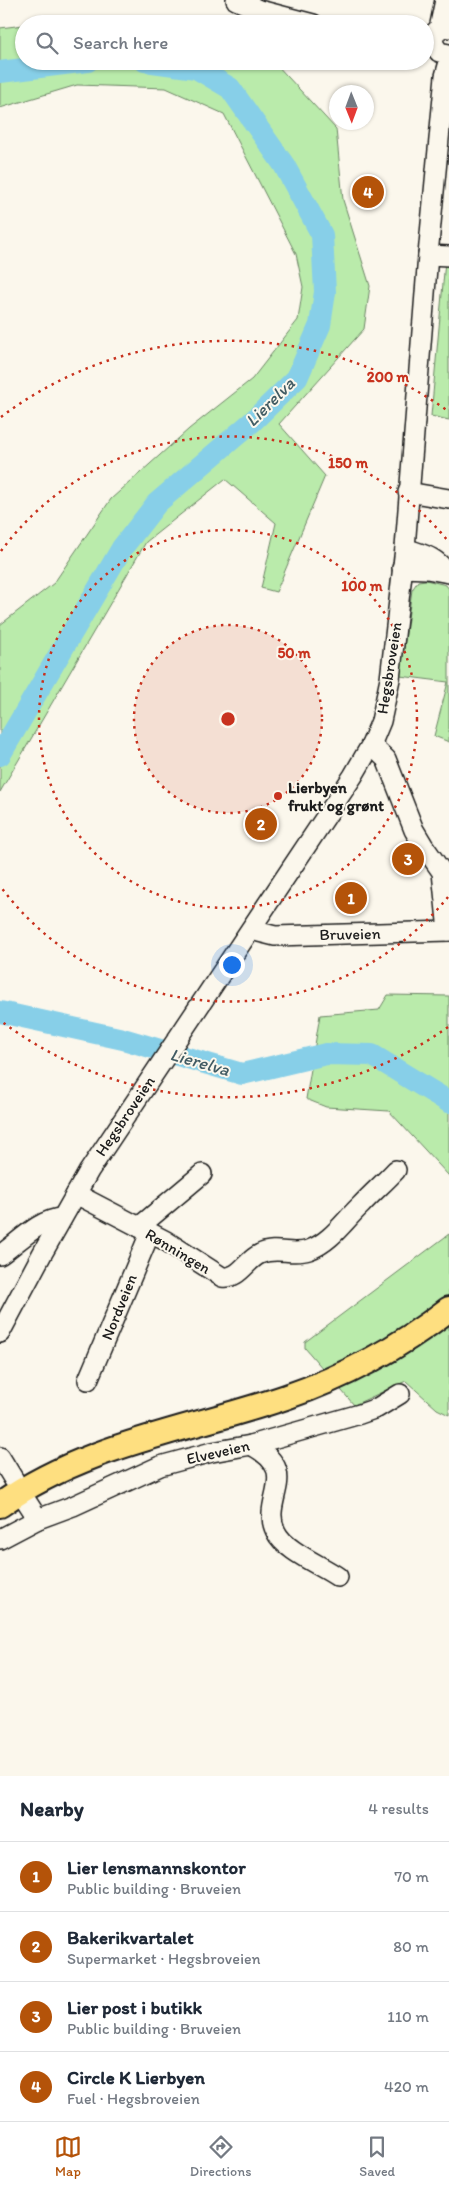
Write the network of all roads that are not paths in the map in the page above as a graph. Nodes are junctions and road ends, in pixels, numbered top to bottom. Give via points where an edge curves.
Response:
1 (236, 0) edge
2 (445, 0) edge
3 (278, 15) edge
4 (439, 46) edge
5 (444, 131) edge
6 (428, 255) junction
7 (449, 256) edge
8 (408, 492) junction
9 (449, 499) edge
10 (404, 548) junction
11 (402, 568) junction
12 (447, 572) edge
13 (371, 745) junction
14 (251, 930) junction
15 (449, 932) edge
16 (396, 1170) dead end
17 (202, 1174) dead end
18 (76, 1194) junction
19 (62, 1218) junction
20 (144, 1230) junction
21 (0, 1254) edge
22 (449, 1309) edge
23 (0, 1333) edge
24 (88, 1380) dead end
25 (400, 1394) dead end
26 (251, 1445) junction
27 (0, 1457) edge
28 (14, 1480) dead end
29 (27, 1502) dead end
30 (0, 1505) edge
31 (38, 1519) junction
32 (0, 1539) edge
33 (338, 1577) dead end

1 - 3 street
2 - 4 street, Hegsbroveien
4 - 5 street, Hegsbroveien
5 - 6 street, Hegsbroveien
6 - 7 street
6 - 8 street, Hegsbroveien
8 - 9 street
8 - 10 street, Hegsbroveien
10 - 11 street, Hegsbroveien
10 - 12 street via 429,556
11 - 12 street
11 - 13 street, Hegsbroveien via 385,708
13 - 14 street, Hegsbroveien
13 - 15 street via 386,759 414,830 442,872
14 - 15 street, Bruveien via 275,936
14 - 18 street, Hegsbroveien
16 - 20 street, Rønningen via 317,1247 299,1253 278,1249 265,1252 230,1278 222,1277
17 - 20 street
18 - 19 street, Hegsbroveien
18 - 20 street, Rønningen
19 - 21 street via 52,1218
19 - 23 street, Hegsbroveien
20 - 24 street, Nordveien
22 - 30 main road via 395,1346 323,1384 82,1460 40,1480
25 - 26 street, Elveveien via 377,1408
26 - 31 street, Elveveien via 160,1466
26 - 33 street via 269,1457 277,1473 273,1508 276,1533 290,1547
27 - 28 street
29 - 31 street
31 - 32 street, Elveveien

